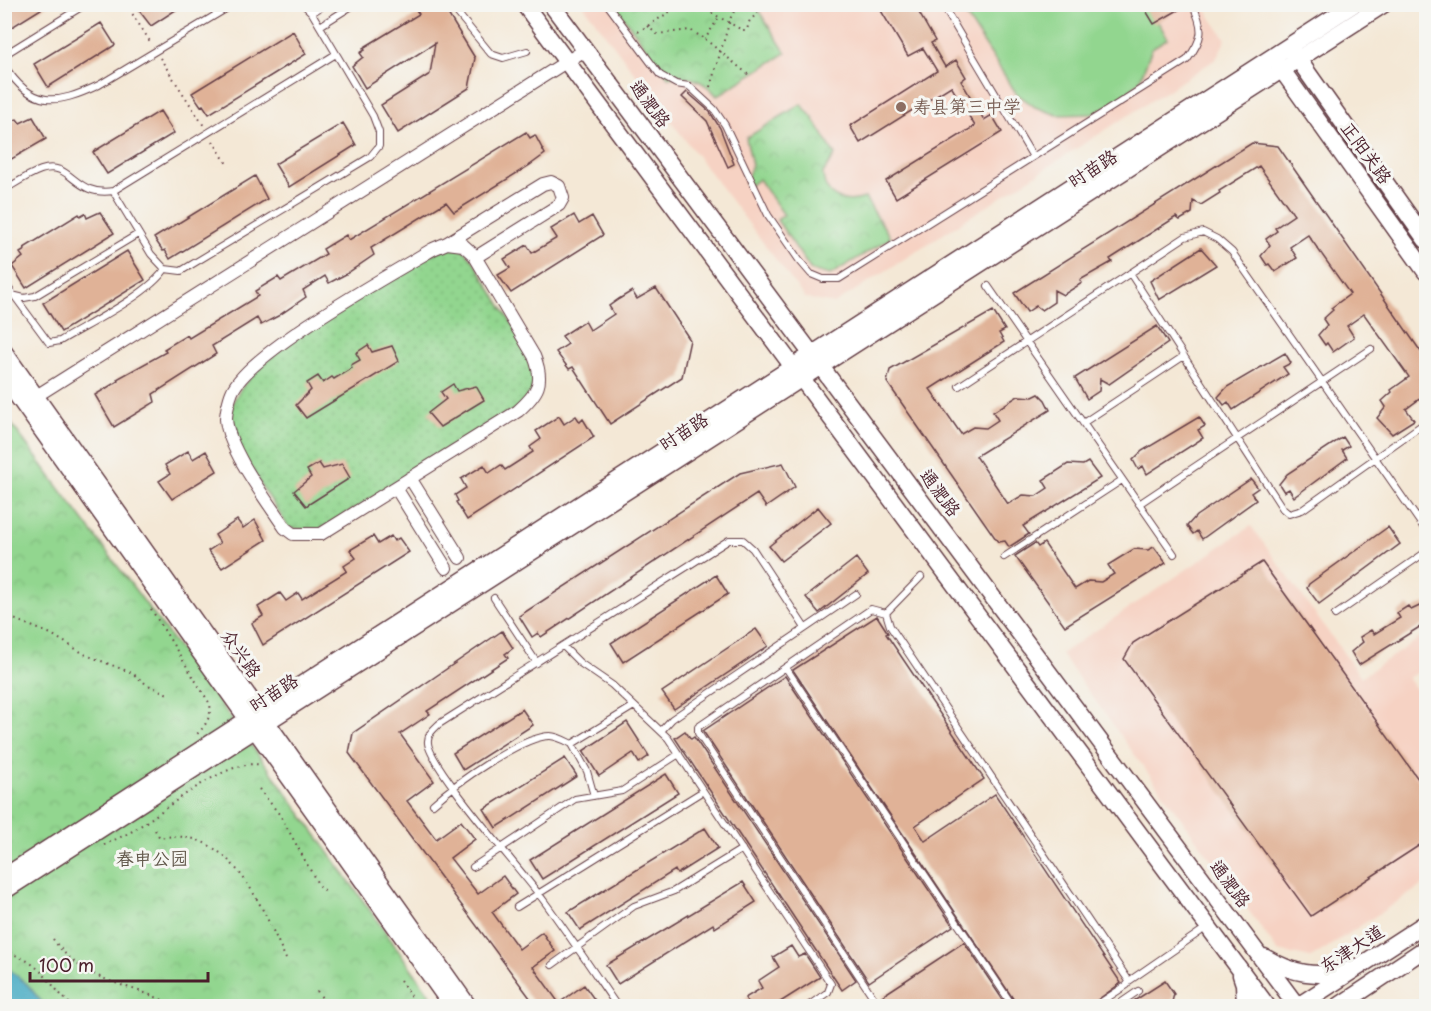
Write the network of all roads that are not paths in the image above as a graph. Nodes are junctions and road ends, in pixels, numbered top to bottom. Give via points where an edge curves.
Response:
1 (86, 4) edge
2 (234, 4) edge
3 (303, 4) edge
4 (325, 4) edge
5 (355, 4) edge
6 (450, 4) edge
7 (524, 4) edge
8 (551, 4) edge
9 (607, 4) edge
10 (942, 4) edge
11 (1192, 4) edge
12 (1354, 4) edge
13 (1384, 4) edge
14 (312, 13) junction
15 (320, 26) junction
16 (585, 50) junction
17 (527, 51) dead end
18 (1294, 53) junction
19 (336, 54) junction
20 (4, 55) edge
21 (1273, 57) junction
22 (567, 62) junction
23 (4, 65) edge
24 (1283, 71) junction
25 (1033, 157) junction
26 (4, 190) edge
27 (113, 191) junction
28 (138, 234) junction
29 (1426, 240) edge
30 (447, 243) junction
31 (476, 257) junction
32 (165, 269) junction
33 (1426, 272) edge
34 (1130, 273) junction
35 (4, 282) edge
36 (988, 286) dead end
37 (16, 296) junction
38 (1371, 350) dead end
39 (4, 352) edge
40 (1184, 356) junction
41 (817, 361) junction
42 (798, 374) junction
43 (4, 377) edge
44 (959, 386) dead end
45 (30, 400) junction
46 (1426, 422) edge
47 (1083, 423) junction
48 (410, 478) junction
49 (1122, 480) junction
50 (396, 488) junction
51 (1139, 504) junction
52 (1426, 531) edge
53 (1426, 552) edge
54 (1174, 554) dead end
55 (1004, 557) dead end
56 (460, 558) dead end
57 (446, 568) dead end
58 (921, 577) dead end
59 (856, 594) dead end
60 (494, 598) dead end
61 (886, 613) junction
62 (1335, 615) dead end
63 (805, 628) junction
64 (563, 646) junction
65 (537, 663) junction
66 (786, 668) dead end
67 (634, 706) junction
68 (257, 718) junction
69 (661, 731) junction
70 (572, 744) junction
71 (679, 754) junction
72 (453, 786) junction
73 (703, 791) junction
74 (594, 796) junction
75 (433, 804) dead end
76 (741, 849) junction
77 (473, 867) dead end
78 (4, 877) edge
79 (4, 891) edge
80 (517, 907) dead end
81 (1426, 923) edge
82 (1200, 932) dead end
83 (575, 946) junction
84 (1426, 948) edge
85 (1257, 953) junction
86 (552, 964) dead end
87 (1237, 966) junction
88 (1358, 968) junction
89 (1129, 981) junction
90 (1365, 989) junction
91 (1138, 991) dead end
92 (452, 1006) edge
93 (468, 1006) edge
94 (617, 1006) edge
95 (808, 1006) edge
96 (879, 1006) edge
97 (1013, 1006) edge
98 (1095, 1006) edge
99 (1116, 1006) edge
100 (1245, 1006) edge
101 (1268, 1006) edge
102 (1298, 1006) edge
103 (1338, 1006) edge
104 (1352, 1006) edge

1 - 20 lane
2 - 23 lane via 99,85 56,101 38,99 20,87
3 - 14 lane
4 - 14 lane
5 - 15 lane
6 - 17 lane via 491,54 503,58
7 - 22 street
8 - 16 street, 通淝路
9 - 25 lane via 660,75 689,86 714,109 726,125 768,215 811,274 823,279 839,279
10 - 25 lane
11 - 25 lane via 1202,27 1199,44 1187,60
12 - 18 street, 时苗路
13 - 18 street, 时苗路
14 - 15 lane
15 - 19 lane
16 - 22 street
16 - 41 street, 通淝路
18 - 21 street, 时苗路
18 - 24 street, 时苗路
18 - 29 street, 正阳关路
19 - 27 lane
19 - 32 lane via 373,116 379,146 370,157 181,271
21 - 24 street, 正阳关路
21 - 41 street, 时苗路
22 - 42 street
22 - 45 street
24 - 33 street, 正阳关路
24 - 41 street, 时苗路
26 - 27 lane via 42,170 58,168 86,190
27 - 28 lane
28 - 32 lane
28 - 37 lane via 35,296
30 - 31 street via 463,245
30 - 31 street via 543,184 559,186 563,198 556,207
30 - 50 street via 327,313 254,365 232,392 226,420 238,456 292,534 321,534
31 - 48 street via 534,356 540,370 540,385 518,411
32 - 37 lane via 159,279 141,291 60,341 49,343
34 - 40 lane
34 - 44 lane
34 - 52 lane via 1185,237 1203,232 1232,252
35 - 37 lane
36 - 47 lane
38 - 51 lane
39 - 45 street, 众兴路
40 - 46 lane via 1289,514 1302,510
40 - 47 lane
41 - 42 street, 时苗路
41 - 85 street, 通淝路
42 - 68 street, 时苗路
42 - 87 street
43 - 45 street, 众兴路
45 - 68 street, 众兴路
47 - 49 lane
48 - 50 street
48 - 56 street
49 - 51 lane
49 - 55 lane
50 - 57 street
51 - 54 lane
53 - 62 lane
58 - 61 lane
59 - 63 lane
60 - 65 lane
61 - 89 lane via 890,626
61 - 96 lane via 871,609 698,727 698,733
63 - 64 lane via 753,549 742,540 729,540
63 - 69 lane via 672,719
64 - 65 lane
64 - 67 lane
65 - 72 lane via 430,733 430,753
66 - 97 lane
67 - 69 lane
67 - 70 lane
68 - 78 street, 时苗路
68 - 79 street, 时苗路
68 - 92 street, 众兴路
68 - 93 street, 众兴路
69 - 71 lane
70 - 72 lane via 552,736 533,739
70 - 74 lane via 587,771
71 - 73 lane
71 - 74 lane via 622,791
72 - 75 lane
72 - 83 lane via 544,900
73 - 76 lane
73 - 80 lane
74 - 77 lane via 575,799
76 - 83 lane via 674,891 634,906
76 - 95 lane via 831,984 828,992
81 - 88 street, 东津大道
82 - 89 lane
83 - 86 lane
83 - 94 lane
84 - 90 street
85 - 88 street via 1297,974 1319,975
85 - 102 street, 通淝路
87 - 100 street via 1244,984
87 - 101 street
88 - 102 street, 东津大道
89 - 98 lane
90 - 103 street
90 - 104 street
91 - 99 lane

